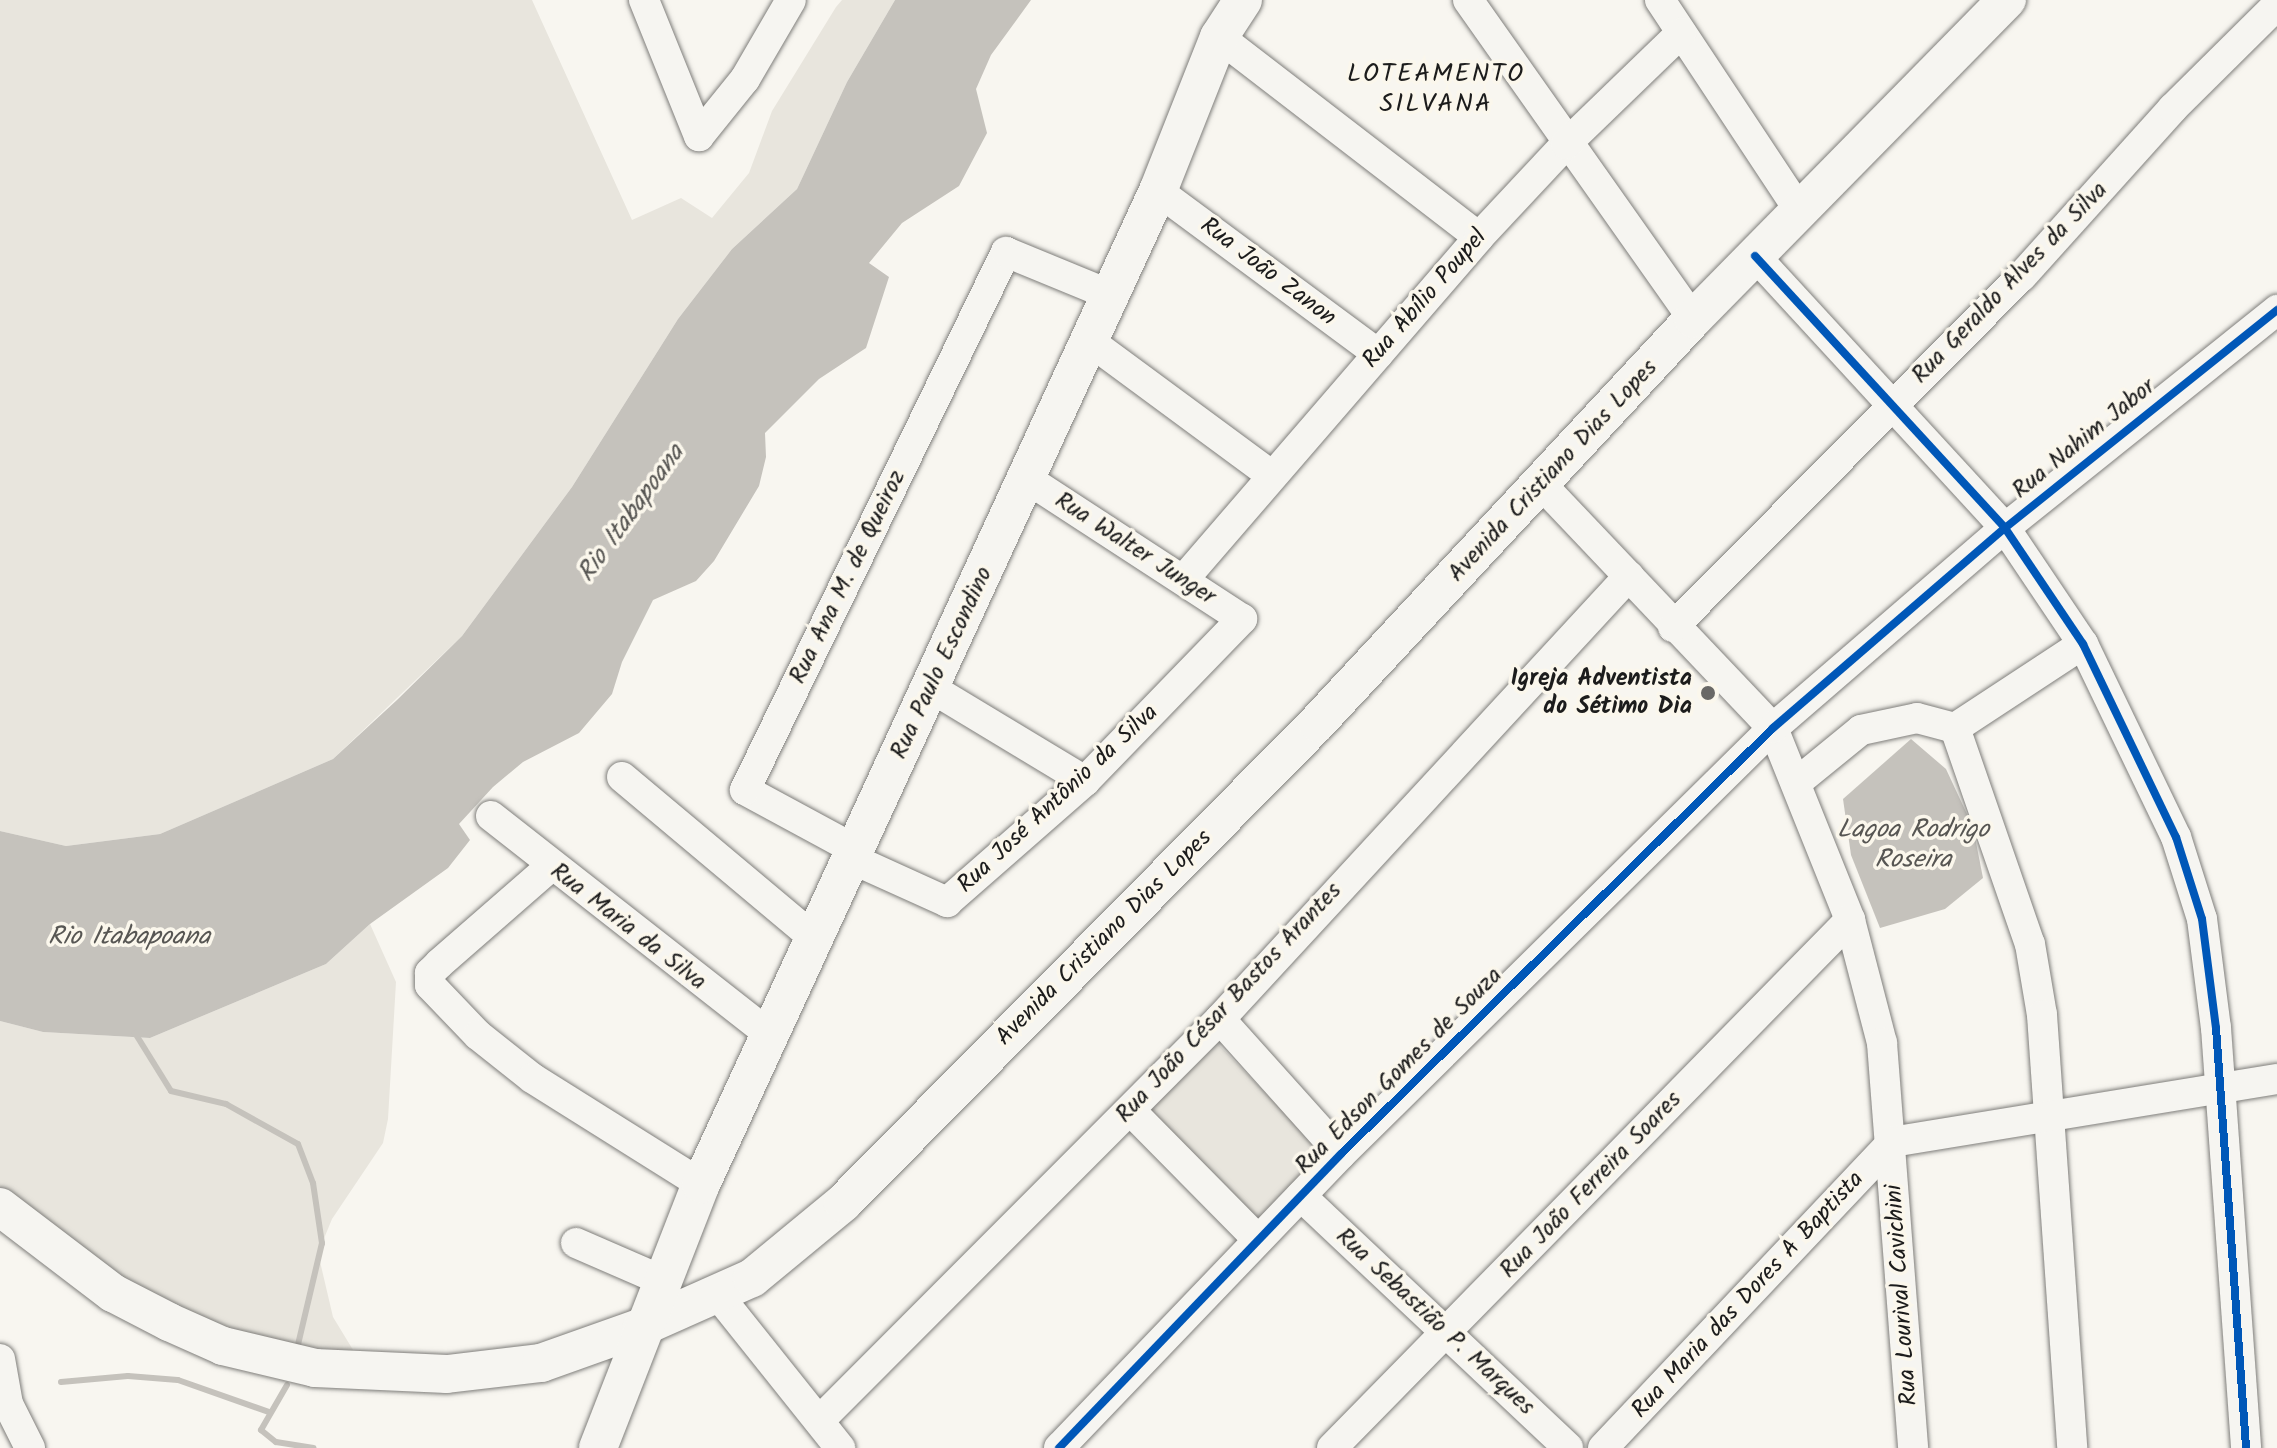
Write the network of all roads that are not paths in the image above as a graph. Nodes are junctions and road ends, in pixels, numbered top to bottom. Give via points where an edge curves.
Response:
1 (644, 0) edge
2 (791, 0) edge
3 (1243, 0) edge
4 (1468, 0) edge
5 (1660, 0) edge
6 (2277, 5) edge
7 (1989, 7) edge
8 (1681, 33) junction
9 (1219, 37) junction
10 (1566, 144) junction
11 (1158, 191) junction
12 (1799, 210) junction
13 (1479, 237) junction
14 (1755, 256) junction
15 (1108, 294) junction
16 (2277, 310) edge
17 (1693, 319) junction
18 (1088, 340) junction
19 (1378, 354) junction
20 (1894, 404) junction
21 (1271, 475) junction
22 (1027, 479) junction
23 (1542, 485) junction
24 (2005, 528) junction
25 (1629, 576) junction
26 (1184, 579) junction
27 (1242, 619) joint
28 (1673, 627) junction
29 (2083, 644) junction
30 (931, 688) junction
31 (1773, 728) junction
32 (1955, 728) junction
33 (622, 777) dead end
34 (1085, 781) junction
35 (1796, 783) junction
36 (491, 816) dead end
37 (852, 853) junction
38 (550, 867) junction
39 (1850, 920) junction
40 (814, 938) junction
41 (1220, 1019) junction
42 (769, 1034) junction
43 (2277, 1079) edge
44 (2220, 1088) junction
45 (1130, 1110) junction
46 (2050, 1116) junction
47 (1892, 1142) junction
48 (1341, 1154) junction
49 (701, 1184) junction
50 (1301, 1196) junction
51 (0, 1207) edge
52 (1258, 1240) junction
53 (576, 1243) dead end
54 (661, 1280) junction
55 (718, 1295) junction
56 (642, 1327) junction
57 (1448, 1331) junction
58 (0, 1359) edge
59 (819, 1421) junction
60 (30, 1448) edge
61 (598, 1448) edge
62 (840, 1448) edge
63 (1059, 1448) edge
64 (1332, 1448) edge
65 (1568, 1448) edge
66 (1603, 1448) edge
67 (1913, 1448) edge
68 (2072, 1448) edge
69 (2246, 1448) edge

1 - 2 street via 699,136 745,79
3 - 9 main road, Rua Paulo Escondino
4 - 10 street
5 - 8 street
6 - 20 street, Rua Geraldo Alves da Silva
7 - 12 main road, Avenida Cristiano Dias Lopes
8 - 10 street, Rua Abílio Poupel
8 - 12 street
9 - 11 main road, Rua Paulo Escondino
9 - 13 street
10 - 13 street, Rua Abílio Poupel
10 - 17 street
11 - 15 main road, Rua Paulo Escondino
11 - 19 street, Rua João Zanon
12 - 14 main road, Avenida Cristiano Dias Lopes
13 - 19 street, Rua Abílio Poupel
14 - 17 main road, Avenida Cristiano Dias Lopes
14 - 20 street
15 - 18 main road, Rua Paulo Escondino
15 - 37 street, Rua Ana M. de Queiroz via 1006,252 745,790
16 - 24 street, Rua Nahim Jabor
17 - 23 main road, Avenida Cristiano Dias Lopes
18 - 21 street
18 - 22 main road, Rua Paulo Escondino
19 - 21 street, Rua Abílio Poupel
20 - 24 street
20 - 28 street, Rua Geraldo Alves da Silva
21 - 26 street, Rua Abílio Poupel
22 - 26 street, Rua Walter Junger
22 - 30 main road, Rua Paulo Escondino
23 - 25 street
23 - 55 main road, Avenida Cristiano Dias Lopes via 1317,723 843,1203 772,1264
24 - 29 street
24 - 31 street, Rua Nahim Jabor
25 - 28 street
25 - 41 street, Rua João César Bastos Arantes
26 - 27 street, Rua Walter Junger
27 - 34 street, Rua José Antônio da Silva
28 - 31 street
29 - 32 street
29 - 44 street via 2176,837 2202,919
30 - 34 street
30 - 37 main road, Rua Paulo Escondino
31 - 35 street, Rua Lourival Cavichini
31 - 48 street, Rua Edson Gomes de Souza
32 - 35 street via 1917,718 1861,730
32 - 46 street via 2030,944
33 - 40 street
34 - 37 street, Rua José Antônio da Silva via 947,902
35 - 39 street, Rua Lourival Cavichini
36 - 38 street, Rua Maria da Silva
37 - 40 main road, Rua Paulo Escondino
38 - 42 street, Rua Maria da Silva
38 - 49 street via 430,973 430,985 523,1071
39 - 47 street, Rua Lourival Cavichini via 1882,1043
39 - 57 street, Rua João Ferreira Soares
40 - 42 main road, Rua Paulo Escondino
41 - 45 street, Rua João César Bastos Arantes
41 - 48 street
42 - 49 main road, Rua Paulo Escondino
43 - 44 street
44 - 46 street
44 - 69 street
45 - 52 street
45 - 59 street, Rua João César Bastos Arantes
46 - 47 street
46 - 68 street
47 - 66 street, Rua Maria das Dores A Baptista
47 - 67 street, Rua Lourival Cavichini
48 - 50 street, Rua Edson Gomes de Souza
49 - 54 main road, Rua Paulo Escondino
50 - 52 street, Rua Edson Gomes de Souza
50 - 57 street, Rua Sebastião P. Marques
51 - 56 main road, Avenida Cristiano Dias Lopes via 113,1293 155,1315 223,1346 315,1368 447,1374 502,1369 559,1358
52 - 63 street, Rua Edson Gomes de Souza
53 - 54 street
54 - 56 main road, Rua Paulo Escondino
55 - 56 main road, Avenida Cristiano Dias Lopes
55 - 59 street
56 - 61 main road, Rua Paulo Escondino
57 - 64 street, Rua João Ferreira Soares
57 - 65 street, Rua Sebastião P. Marques
58 - 60 street via 8,1404
59 - 62 street

